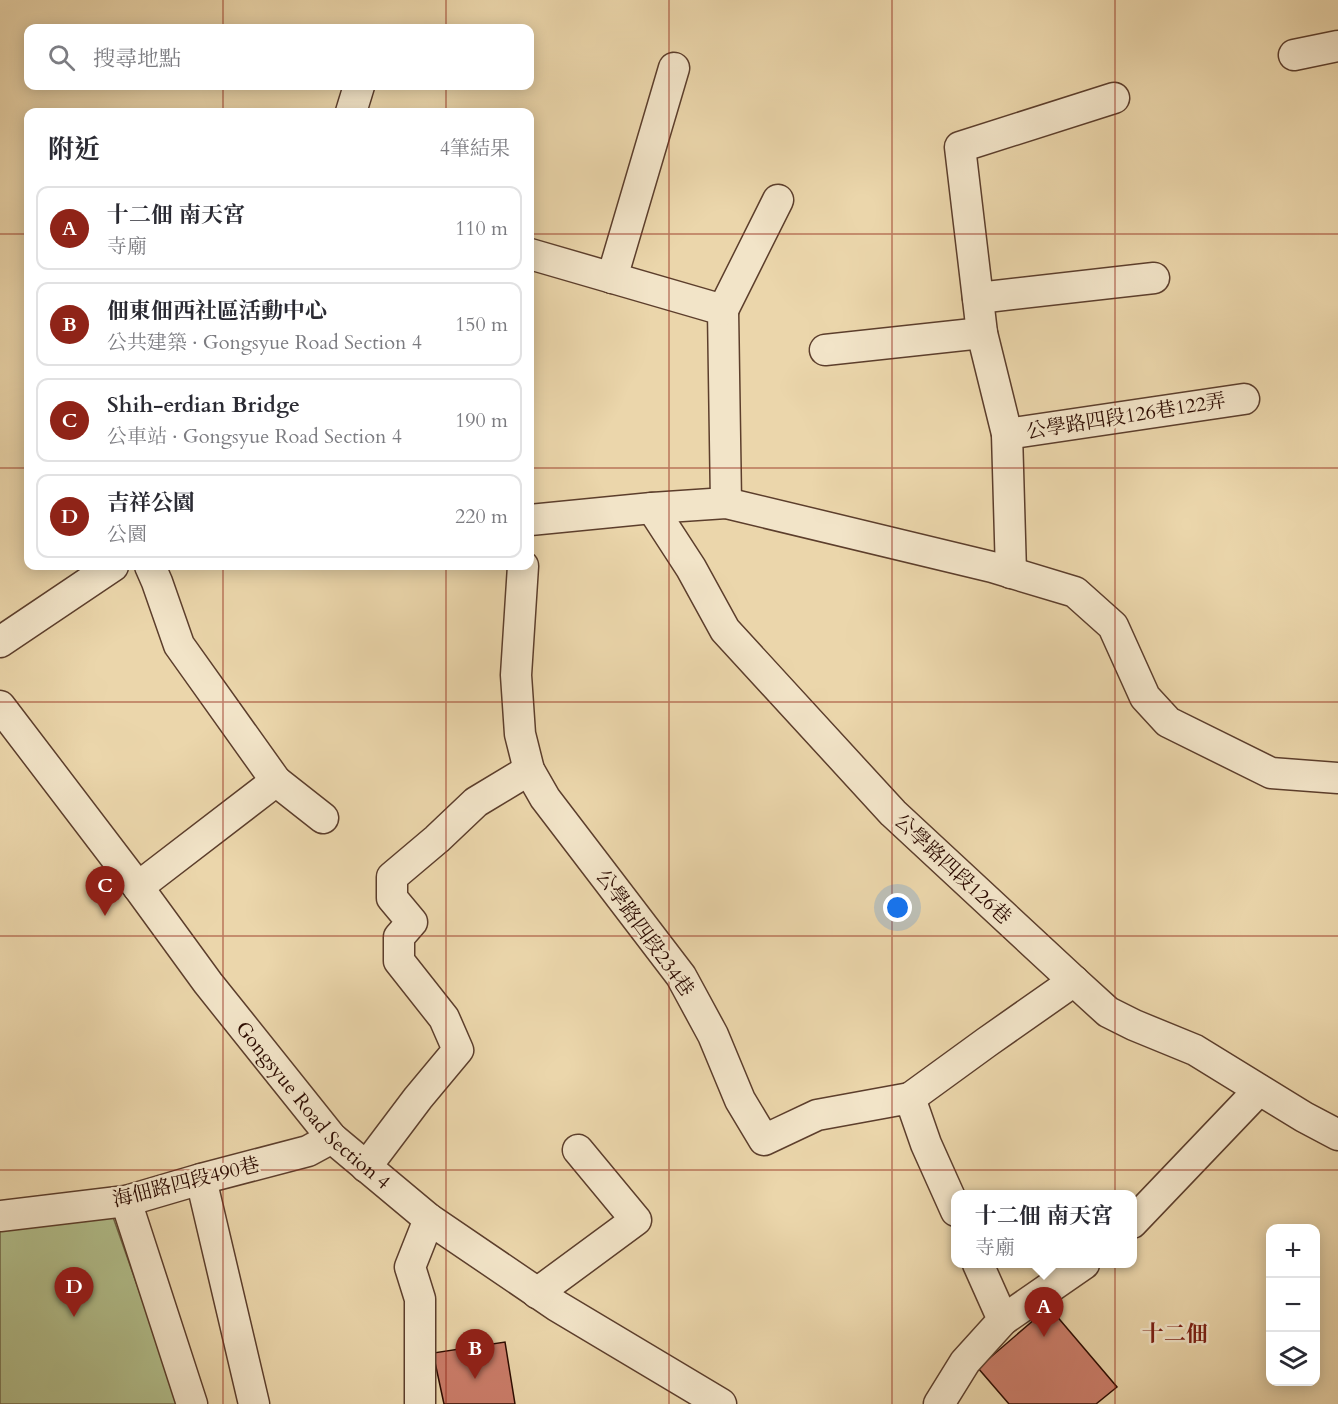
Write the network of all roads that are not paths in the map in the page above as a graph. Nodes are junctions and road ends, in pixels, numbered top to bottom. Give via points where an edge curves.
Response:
1 (1338, 46) edge
2 (1294, 55) dead end
3 (674, 68) dead end
4 (358, 90) edge
5 (1114, 98) dead end
6 (352, 108) edge
7 (778, 200) dead end
8 (534, 255) edge
9 (612, 278) junction
10 (1154, 278) dead end
11 (978, 298) junction
12 (723, 310) junction
13 (982, 333) junction
14 (825, 350) dead end
15 (1244, 399) dead end
16 (1007, 434) junction
17 (726, 504) junction
18 (652, 508) junction
19 (534, 520) edge
20 (107, 570) edge
21 (152, 570) edge
22 (522, 570) edge
23 (1011, 573) junction
24 (0, 642) edge
25 (0, 706) edge
26 (529, 770) junction
27 (1338, 778) edge
28 (276, 782) junction
29 (323, 818) dead end
30 (138, 887) junction
31 (1074, 981) junction
32 (1260, 1090) junction
33 (910, 1098) junction
34 (1338, 1135) edge
35 (332, 1138) junction
36 (578, 1150) dead end
37 (366, 1167) junction
38 (201, 1179) junction
39 (951, 1200) edge
40 (126, 1201) junction
41 (0, 1216) edge
42 (1137, 1218) edge
43 (429, 1219) junction
44 (980, 1268) edge
45 (1077, 1268) edge
46 (537, 1293) junction
47 (1003, 1320) junction
48 (710, 1401) edge
49 (192, 1404) edge
50 (254, 1404) edge
51 (420, 1404) edge
52 (939, 1404) edge

1 - 2 street
3 - 9 street
4 - 6 street
5 - 11 street, 公學路四段126巷122弄 via 960,147
7 - 12 street
8 - 9 street
9 - 12 street
10 - 11 street
11 - 13 street, 公學路四段126巷122弄
12 - 17 street
13 - 14 street
13 - 16 street, 公學路四段126巷122弄
15 - 16 street, 公學路四段126巷122弄
16 - 23 street, 公學路四段126巷122弄
17 - 18 street
17 - 23 street
18 - 19 street
18 - 31 street, 公學路四段126巷 via 726,630 893,813
20 - 24 street
21 - 28 street via 179,645
22 - 26 street, 公學路四段234巷 via 516,675 520,734
23 - 27 street via 1075,592 1113,626 1145,698 1168,722 1271,774
25 - 30 street, Gongsyue Road Section 4
26 - 33 street, 公學路四段234巷 via 545,798 681,976 713,1035 740,1100 764,1140 817,1115
26 - 37 street via 476,802 392,877 392,898 412,922 399,938 399,961 444,1018 458,1050
28 - 29 street
28 - 30 street
30 - 35 street, Gongsyue Road Section 4
31 - 32 street, 公學路四段126巷 via 1108,1012 1195,1050
31 - 33 street
32 - 34 street, 公學路四段126巷
32 - 42 street
33 - 39 street
35 - 37 street, Gongsyue Road Section 4
35 - 38 street, 海佃路四段490巷 via 308,1151
36 - 46 street via 636,1220
37 - 43 street, Gongsyue Road Section 4
38 - 40 street, 海佃路四段490巷
38 - 50 street
40 - 41 street, 海佃路四段490巷
40 - 49 street
43 - 46 street, Gongsyue Road Section 4
43 - 51 street via 410,1267 420,1299
44 - 47 street
45 - 47 street
46 - 48 street, Gongsyue Road Section 4
47 - 52 street via 965,1362

